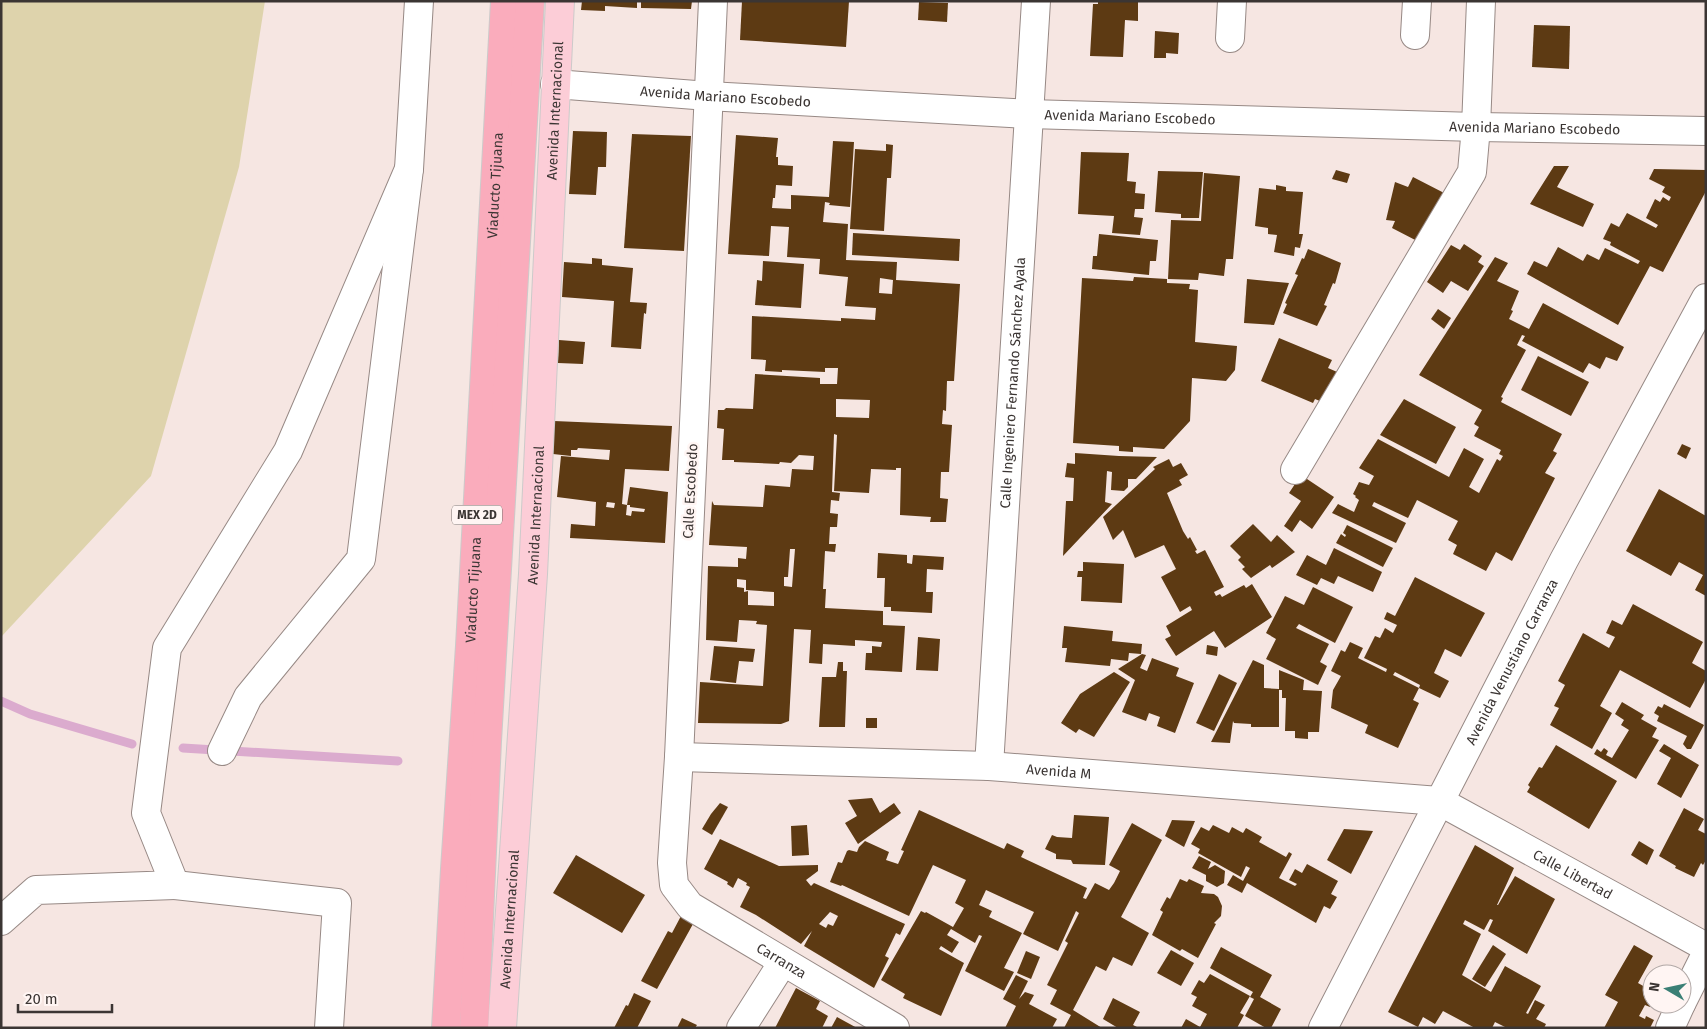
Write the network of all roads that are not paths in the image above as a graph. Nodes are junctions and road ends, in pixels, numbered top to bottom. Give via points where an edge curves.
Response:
1 (419, 1) edge
2 (490, 1) edge
3 (505, 1) edge
4 (518, 1) edge
5 (530, 1) edge
6 (560, 1) edge
7 (713, 1) edge
8 (1036, 1) edge
9 (1232, 1) edge
10 (1417, 1) edge
11 (1481, 1) edge
12 (1415, 35) dead end
13 (1230, 38) dead end
14 (555, 84) junction
15 (708, 96) junction
16 (1029, 114) junction
17 (1476, 126) junction
18 (1706, 131) edge
19 (409, 169) junction
20 (1706, 298) edge
21 (1696, 339) edge
22 (1295, 470) dead end
23 (222, 751) dead end
24 (678, 757) junction
25 (989, 766) junction
26 (1439, 801) junction
27 (175, 885) junction
28 (674, 885) joint
29 (1, 921) edge
30 (1706, 947) edge
31 (1706, 954) edge
32 (783, 962) junction
33 (1692, 981) edge
34 (1676, 1014) edge
35 (328, 1028) edge
36 (435, 1028) edge
37 (446, 1028) edge
38 (460, 1028) edge
39 (474, 1028) edge
40 (502, 1028) edge
41 (742, 1028) edge
42 (894, 1028) edge
43 (1323, 1028) edge
44 (1670, 1028) edge

1 - 19 street
2 - 36 highway
3 - 37 highway, Viaducto Tijuana / MEX 2D
4 - 38 highway, Viaducto Tijuana / MEX 2D
5 - 39 highway via 488,721
6 - 14 main road, Avenida Internacional
7 - 15 street, Calle Escobedo
8 - 16 street, Calle Ingeniero Fernando Sánchez Ayala
9 - 13 street
10 - 12 street
11 - 17 street
14 - 15 street, Avenida Mariano Escobedo
14 - 40 main road, Avenida Internacional via 533,574
15 - 16 street, Avenida Mariano Escobedo
15 - 24 street, Calle Escobedo
16 - 17 street, Avenida Mariano Escobedo
16 - 25 street, Calle Ingeniero Fernando Sánchez Ayala
17 - 18 street, Avenida Mariano Escobedo
17 - 22 street via 1472,172
19 - 23 street via 361,559 248,697
19 - 27 street via 288,451 167,648 146,813
20 - 21 street, Avenida Venustiano Carranza
21 - 26 street, Avenida Venustiano Carranza via 1564,560
24 - 25 street, Avenida M
24 - 28 street, Calle Escobedo via 672,863
25 - 26 street, Avenida M
26 - 30 street, Calle Libertad
26 - 43 street, Avenida Venustiano Carranza
27 - 29 street via 36,890
27 - 35 street via 337,903
28 - 32 street, Carranza via 690,906
31 - 33 street
32 - 41 street
32 - 42 street, Carranza
34 - 44 street

